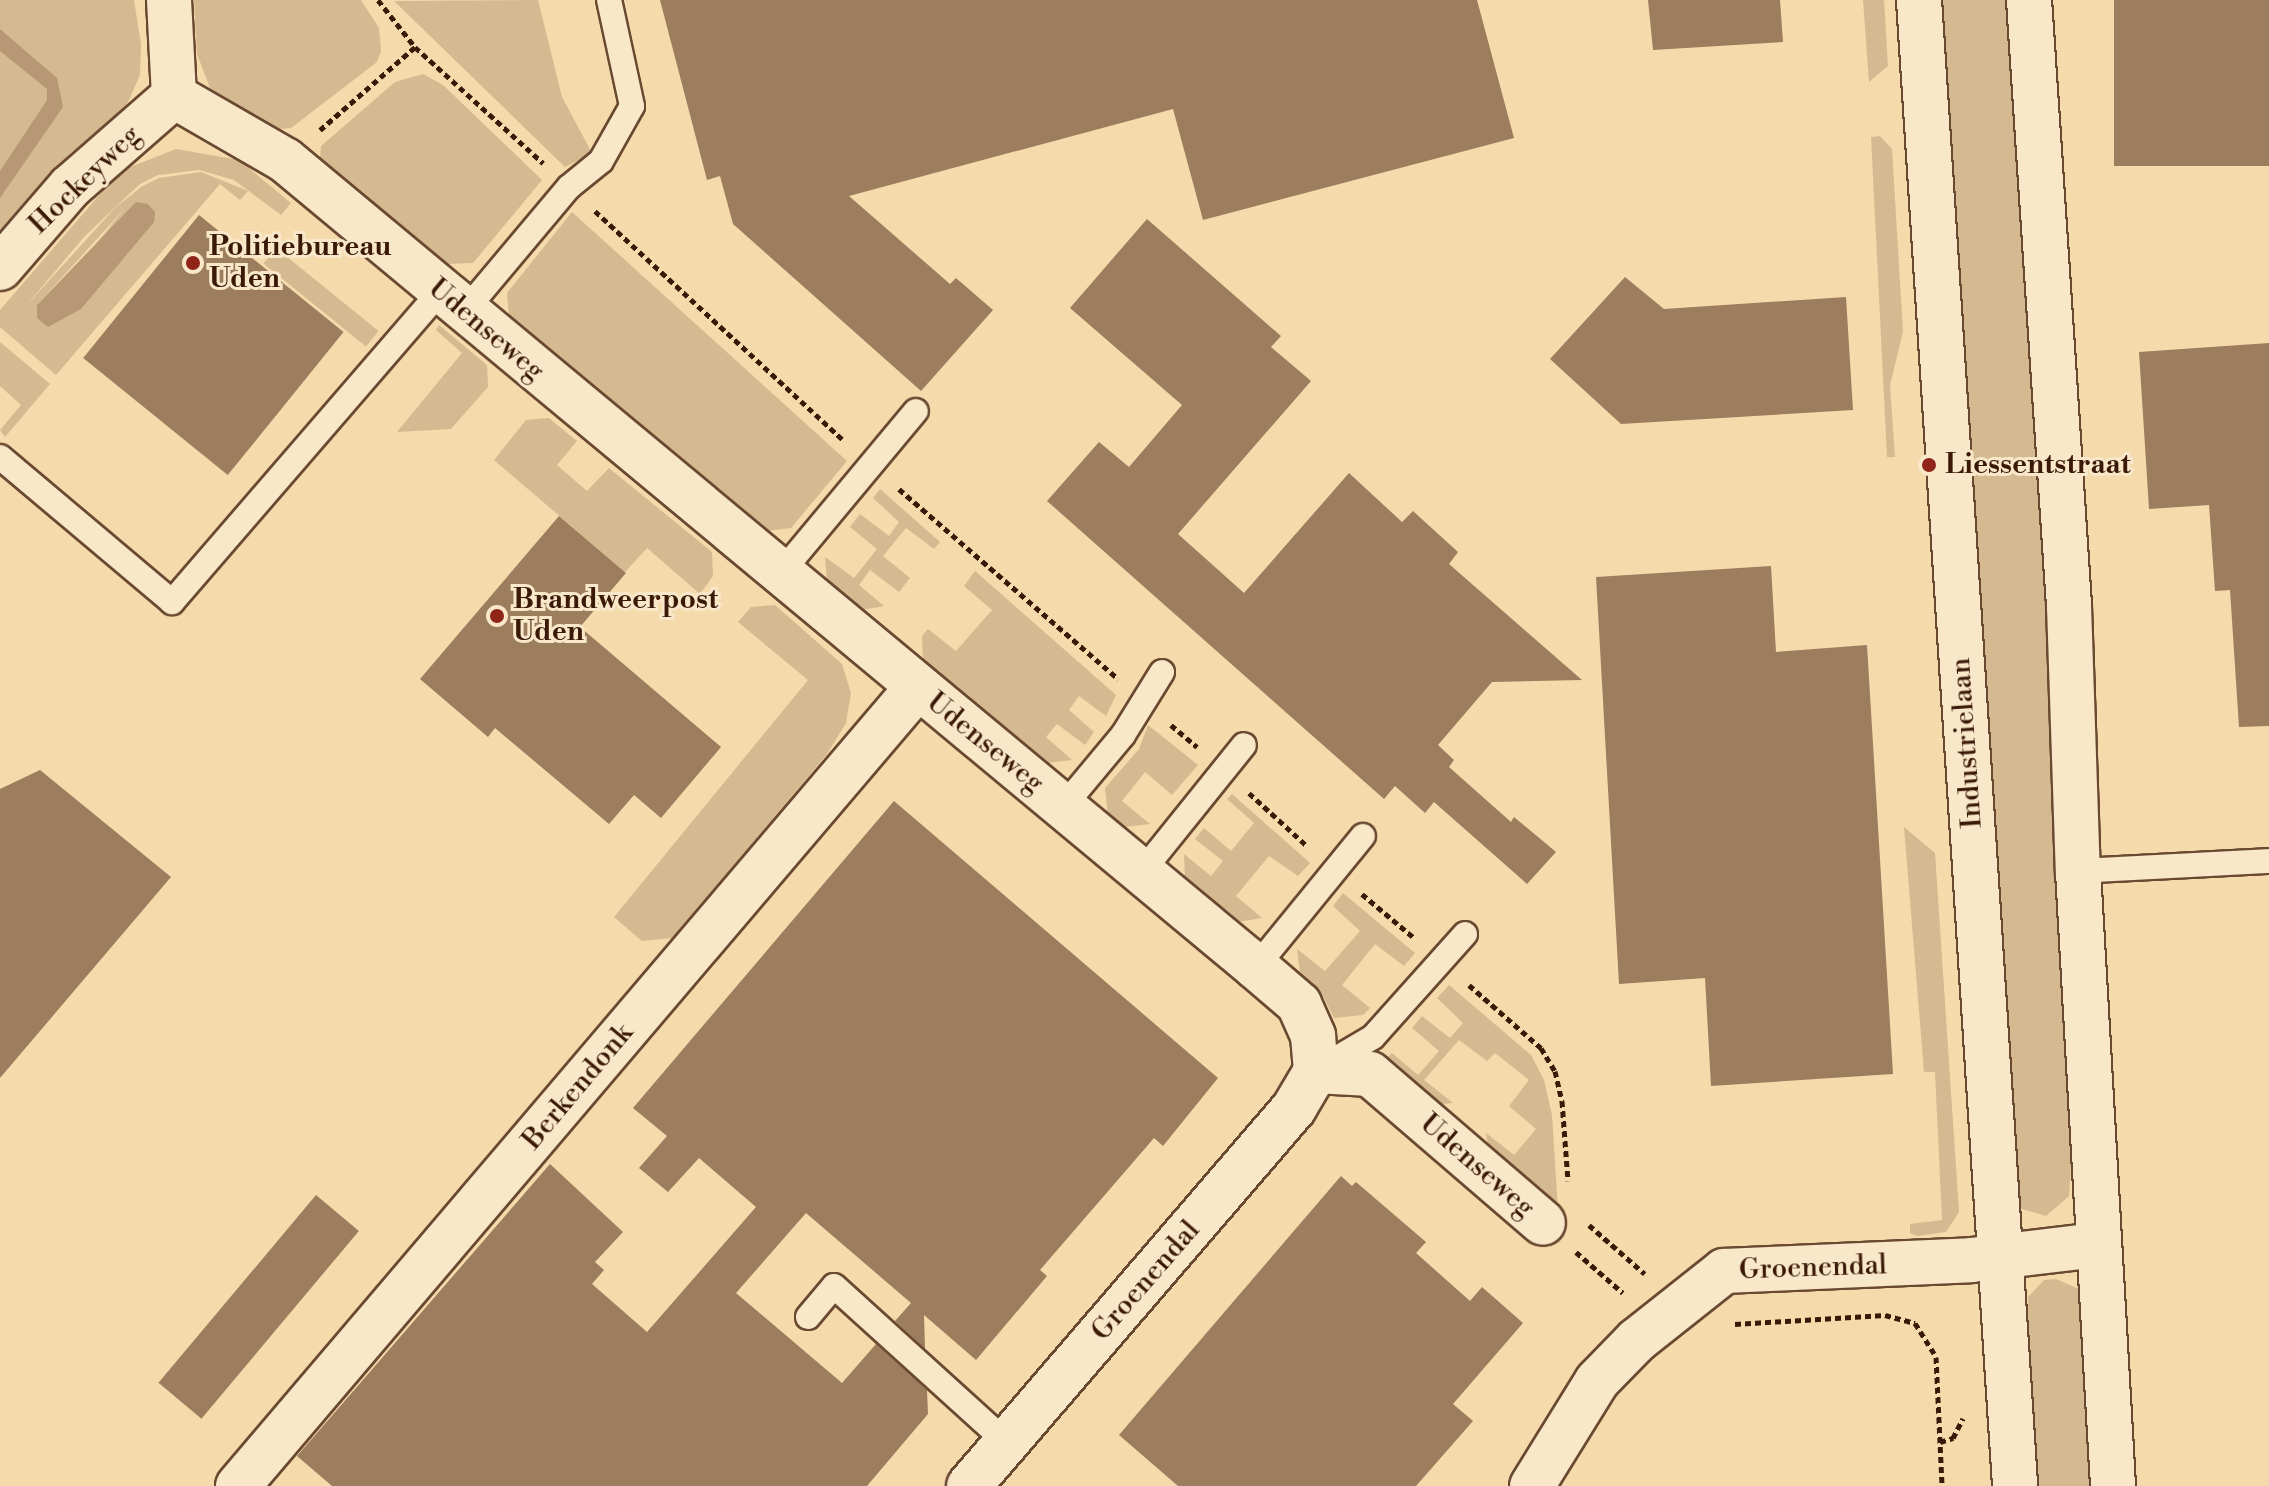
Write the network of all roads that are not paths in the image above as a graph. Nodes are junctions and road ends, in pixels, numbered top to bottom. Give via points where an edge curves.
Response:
1 (169, 0) edge
2 (609, 0) edge
3 (1919, 0) edge
4 (2029, 0) edge
5 (174, 96) junction
6 (0, 268) edge
7 (452, 302) junction
8 (916, 411) dead end
9 (0, 457) edge
10 (780, 574) junction
11 (1162, 672) dead end
12 (917, 688) junction
13 (1244, 745) dead end
14 (1063, 807) junction
15 (1363, 836) dead end
16 (2269, 861) edge
17 (2078, 871) junction
18 (1141, 873) junction
19 (1465, 934) dead end
20 (1256, 967) junction
21 (1316, 1071) junction
22 (1565, 1211) road end
23 (2096, 1245) junction
24 (2000, 1256) junction
25 (808, 1317) dead end
26 (1007, 1443) junction
27 (238, 1486) edge
28 (969, 1486) edge
29 (1532, 1486) edge
30 (2015, 1486) edge
31 (2113, 1486) edge

1 - 5 street
2 - 7 lane via 632,106 601,161
3 - 24 street, Industrielaan
4 - 17 street via 2069,606
5 - 6 street, Hockeyweg via 70,187
5 - 7 street, Udenseweg via 285,160
7 - 9 lane via 172,602
7 - 10 street, Udenseweg
8 - 10 lane
10 - 12 street, Udenseweg
11 - 14 lane via 1123,735
12 - 14 street, Udenseweg
12 - 27 street, Berkendonk
13 - 18 lane
14 - 18 street, Udenseweg
15 - 20 lane
16 - 17 lane
17 - 23 street
18 - 20 street, Udenseweg
19 - 21 lane via 1373,1037
20 - 21 street, Udenseweg via 1299,1004 1313,1036
21 - 22 street, Udenseweg via 1370,1074
21 - 26 street, Groenendal via 1294,1108
23 - 24 street, Groenendal
23 - 31 street
24 - 29 street, Groenendal via 1724,1271 1668,1314 1597,1381
24 - 30 street, Industrielaan
25 - 26 lane via 834,1286
26 - 28 street, Groenendal

